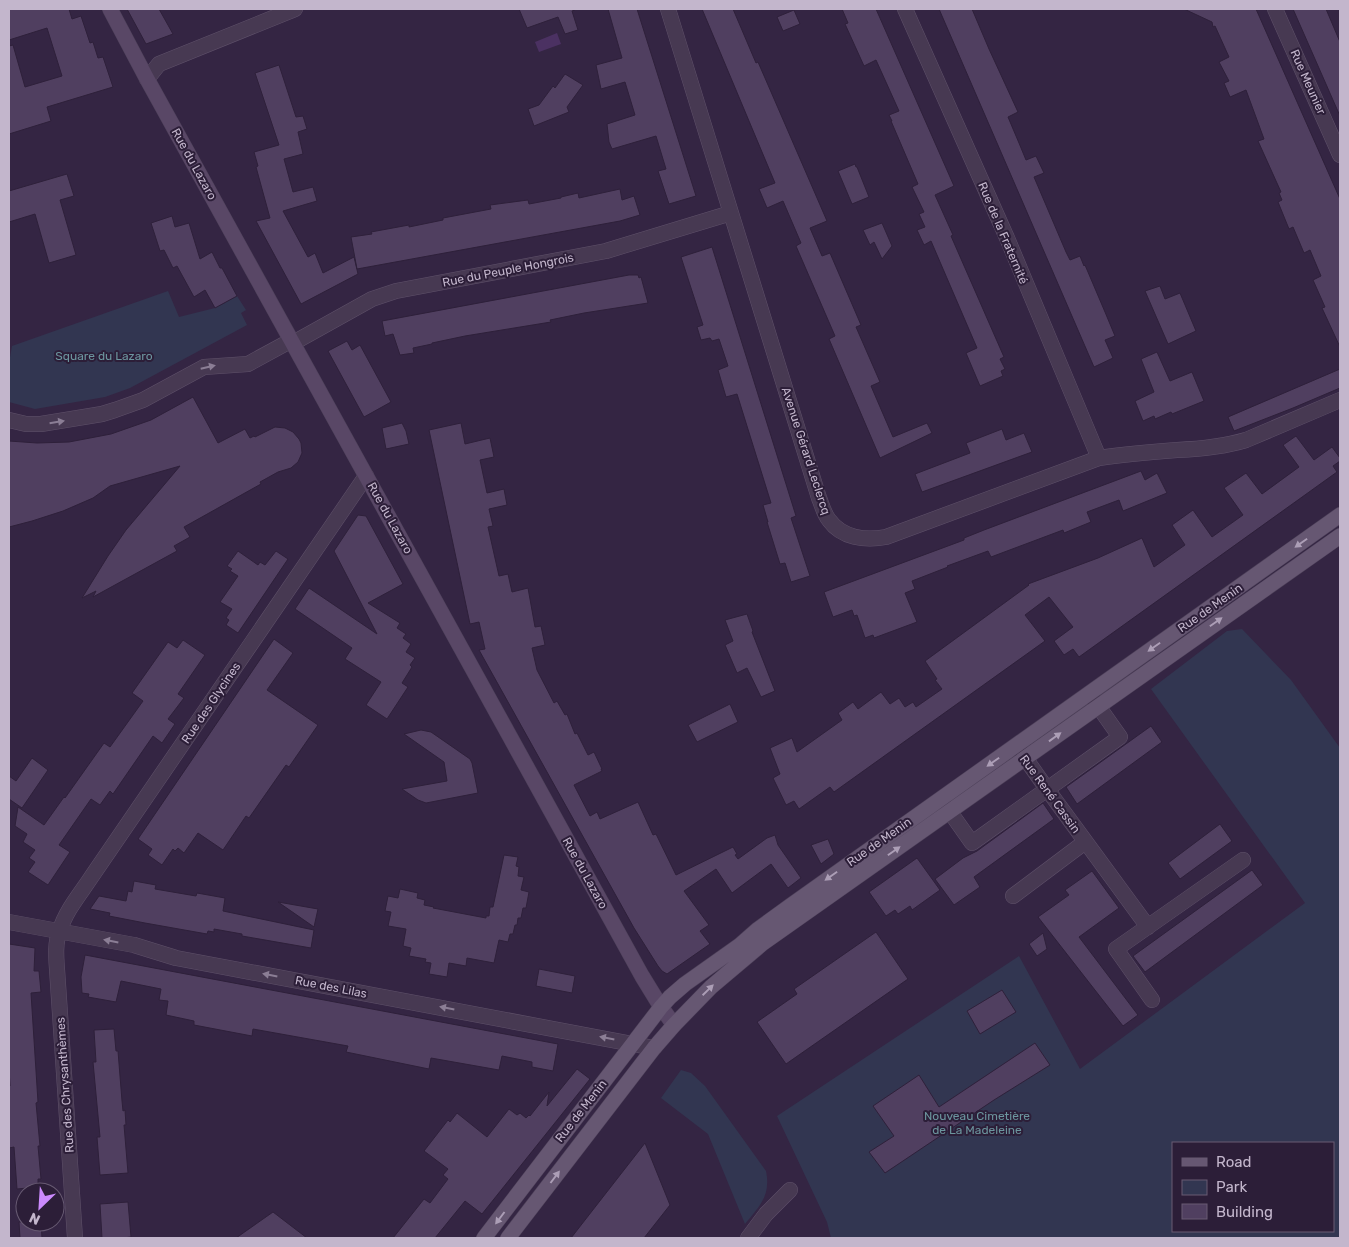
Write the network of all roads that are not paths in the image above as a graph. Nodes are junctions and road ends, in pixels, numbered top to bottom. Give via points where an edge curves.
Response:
1 (110, 9) edge
2 (294, 9) edge
3 (668, 9) edge
4 (905, 9) edge
5 (1276, 9) edge
6 (147, 79) junction
7 (1340, 155) edge
8 (731, 213) junction
9 (292, 342) junction
10 (1340, 400) edge
11 (9, 420) edge
12 (1099, 458) junction
13 (366, 476) junction
14 (1340, 515) edge
15 (1340, 536) edge
16 (1089, 694) junction
17 (1098, 706) junction
18 (1016, 745) junction
19 (1025, 758) junction
20 (1047, 789) junction
21 (945, 805) junction
22 (1085, 842) junction
23 (1243, 860) dead end
24 (1013, 896) dead end
25 (9, 922) edge
26 (1148, 927) junction
27 (59, 931) junction
28 (1152, 1000) dead end
29 (661, 1007) junction
30 (674, 1025) junction
31 (633, 1044) junction
32 (654, 1048) junction
33 (790, 1190) dead end
34 (75, 1238) edge
35 (484, 1238) edge
36 (508, 1238) edge
37 (748, 1238) edge

1 - 6 street, Rue du Lazaro
2 - 6 street via 159,64
3 - 8 street, Avenue Gérard Leclercq
4 - 12 street, Rue de la Fraternité via 1007,238
5 - 7 street, Rue Meunier
6 - 9 street, Rue du Lazaro
8 - 9 street, Rue du Peuple Hongrois via 606,251 383,295
8 - 12 street, Avenue Gérard Leclercq via 819,498 828,519 838,529 858,538 886,538
11 -> 9 street, Rue du Peuple Hongrois via 41,424 115,410 143,400 204,367 248,364
9 - 13 street, Rue du Lazaro
10 - 12 street, Avenue Gérard Leclercq via 1233,444
13 - 27 street, Rue des Glycines via 92,876
13 - 29 street, Rue du Lazaro
14 -> 16 main road, Rue de Menin
17 -> 15 main road, Rue de Menin
16 - 17 street
16 - 18 main road, Rue de Menin
19 -> 17 main road, Rue de Menin
17 - 20 street via 1120,737
18 - 19 street, Rue René Cassin
18 -> 21 main road, Rue de Menin
19 - 20 street, Rue René Cassin
19 - 21 main road, Rue de Menin
20 - 21 street via 972,842
20 - 22 street, Rue René Cassin
21 -> 29 main road, Rue de Menin via 770,920 685,984
30 -> 21 main road, Rue de Menin via 750,953
22 - 24 street, Rue René Cassin
22 - 26 street, Rue René Cassin
23 - 26 street
25 - 27 street, Rue des Lilas
26 - 28 street via 1116,949
31 -> 27 street, Rue des Lilas via 176,958 134,945
27 - 34 street, Rue des Chrysanthèmes via 56,950
29 - 30 street, Rue du Lazaro
29 - 31 main road, Rue de Menin
30 - 32 main road, Rue de Menin
31 - 32 street, Rue des Lilas
31 -> 35 main road, Rue de Menin
36 -> 32 main road, Rue de Menin
33 - 37 street

